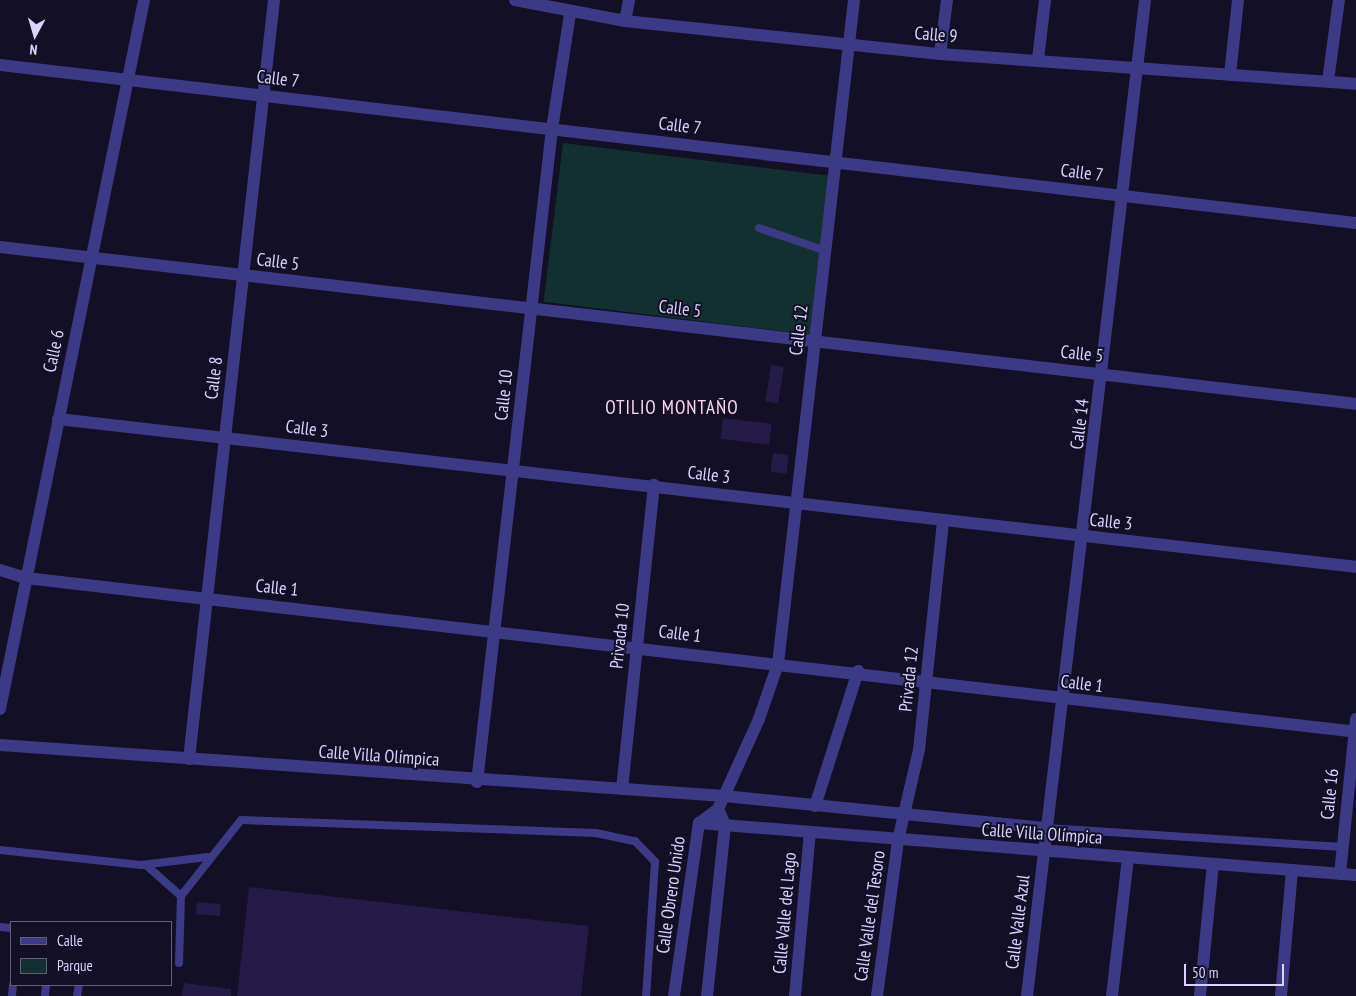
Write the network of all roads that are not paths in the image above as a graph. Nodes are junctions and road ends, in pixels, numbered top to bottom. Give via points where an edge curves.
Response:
1 (144, 0) edge
2 (274, 0) edge
3 (629, 0) edge
4 (854, 0) edge
5 (947, 0) edge
6 (1045, 0) edge
7 (1145, 0) edge
8 (1238, 0) edge
9 (1339, 0) edge
10 (524, 1) edge
11 (570, 14) junction
12 (625, 21) junction
13 (849, 45) junction
14 (940, 54) junction
15 (1038, 59) junction
16 (0, 65) edge
17 (1137, 66) junction
18 (1230, 75) junction
19 (126, 79) junction
20 (1328, 82) junction
21 (1356, 84) edge
22 (263, 95) junction
23 (552, 129) junction
24 (836, 162) junction
25 (1125, 195) junction
26 (1356, 223) edge
27 (759, 228) dead end
28 (0, 247) edge
29 (826, 251) junction
30 (91, 258) junction
31 (243, 276) junction
32 (531, 309) junction
33 (815, 342) junction
34 (1103, 374) junction
35 (1356, 404) edge
36 (58, 419) junction
37 (224, 437) junction
38 (513, 470) junction
39 (654, 485) junction
40 (797, 503) junction
41 (943, 520) junction
42 (1084, 536) junction
43 (1356, 567) edge
44 (0, 570) edge
45 (26, 578) junction
46 (205, 598) junction
47 (495, 630) junction
48 (636, 646) junction
49 (778, 664) junction
50 (858, 671) junction
51 (927, 680) junction
52 (1066, 700) junction
53 (0, 709) edge
54 (1356, 719) edge
55 (1355, 732) edge
56 (0, 745) edge
57 (189, 759) junction
58 (477, 782) junction
59 (622, 789) junction
60 (724, 796) junction
61 (815, 806) junction
62 (718, 809) junction
63 (907, 816) junction
64 (698, 823) junction
65 (725, 825) junction
66 (1047, 828) junction
67 (810, 832) junction
68 (898, 840) junction
69 (1342, 847) junction
70 (0, 850) edge
71 (1044, 851) junction
72 (208, 857) junction
73 (1128, 858) junction
74 (1213, 864) junction
75 (146, 865) junction
76 (1292, 871) junction
77 (1351, 873) edge
78 (181, 896) junction
79 (179, 963) dead end
80 (646, 996) edge
81 (674, 996) edge
82 (708, 996) edge
83 (795, 996) edge
84 (877, 996) edge
85 (1027, 996) edge
86 (1112, 996) edge
87 (1200, 996) edge
88 (1281, 996) edge

1 - 19 street, Calle 6
2 - 22 street, Calle 8
3 - 12 street
4 - 13 street, Calle 12
5 - 14 street
6 - 15 street
7 - 17 street, Calle 14
8 - 18 street
9 - 20 street
10 - 11 street, Calle 9
11 - 12 street, Calle 9
11 - 23 street, Calle 10
12 - 13 street, Calle 9
13 - 14 street, Calle 9
13 - 24 street, Calle 12
14 - 15 street, Calle 9
15 - 17 street, Calle 9
16 - 19 street, Calle 7
17 - 18 street, Calle 9
17 - 25 street, Calle 14
18 - 20 street, Calle 9
19 - 22 street, Calle 7
19 - 30 street, Calle 6
20 - 21 street, Calle 9
22 - 23 street, Calle 7
22 - 31 street, Calle 8
23 - 24 street, Calle 7
23 - 32 street, Calle 10
24 - 25 street, Calle 7
24 - 29 street, Calle 12
25 - 26 street, Calle 7
25 - 34 street, Calle 14
27 - 29 lane
28 - 30 street, Calle 5
29 - 33 street, Calle 12
30 - 31 street, Calle 5
30 - 36 street, Calle 6
31 - 32 street, Calle 5
31 - 37 street, Calle 8
32 - 33 street, Calle 5
32 - 38 street, Calle 10
33 - 34 street, Calle 5
33 - 40 street, Calle 12
34 - 35 street, Calle 5
34 - 42 street, Calle 14
36 - 37 street, Calle 3
36 - 45 street, Calle 6
37 - 38 street, Calle 3
37 - 46 street, Calle 8
38 - 39 street, Calle 3
38 - 47 street, Calle 10
39 - 40 street, Calle 3
39 - 48 street, Privada 10
40 - 41 street, Calle 3
40 - 49 street, Calle 12
41 - 42 street, Calle 3
41 - 51 street, Privada 12
42 - 43 street, Calle 3
42 - 52 street, Calle 14
44 - 45 street, Calle 1
45 - 46 street, Calle 1
45 - 53 street, Calle 6
46 - 47 street, Calle 1
46 - 57 street, Calle 8
47 - 48 street, Calle 1
47 - 58 street, Calle 10
48 - 49 street, Calle 1
48 - 59 street, Privada 10
49 - 50 street, Calle 1
49 - 60 street via 759,719
50 - 51 street, Calle 1
50 - 61 street
51 - 52 street, Calle 1
51 - 63 street, Privada 12
52 - 55 street, Calle 1
52 - 66 street, Calle 14
54 - 55 street, Calle 16
55 - 69 street, Calle 16
56 - 57 street, Calle Villa Olímpica
57 - 58 street, Calle Villa Olímpica
58 - 59 street, Calle Villa Olímpica
59 - 60 street, Calle Villa Olímpica
60 - 61 street, Calle Villa Olímpica
60 - 62 street
61 - 63 street, Calle Villa Olímpica
62 - 64 street, Calle Obrero Unido
62 - 65 street
63 - 66 street, Calle Villa Olímpica
63 - 68 street, Privada 12
64 - 65 street, Calle Villa Olímpica
64 - 81 street, Calle Obrero Unido
65 - 67 street, Calle Villa Olímpica
65 - 82 street
66 - 69 lane
66 - 71 street, Calle 14
67 - 68 street, Calle Villa Olímpica
67 - 83 street, Calle Valle del Lago
68 - 71 street, Calle Villa Olímpica
68 - 84 street, Calle Valle del Tesoro
69 - 77 street, Calle 16
70 - 75 lane
71 - 73 street, Calle Villa Olímpica
71 - 85 street, Calle Valle Azul
72 - 75 lane
72 - 78 lane
72 - 80 lane via 236,823 252,817 616,835 648,851 658,875
73 - 74 street, Calle Villa Olímpica
73 - 86 street
74 - 76 street, Calle Villa Olímpica
74 - 87 street
75 - 78 lane
76 - 77 street, Calle Villa Olímpica
76 - 88 street
78 - 79 lane

